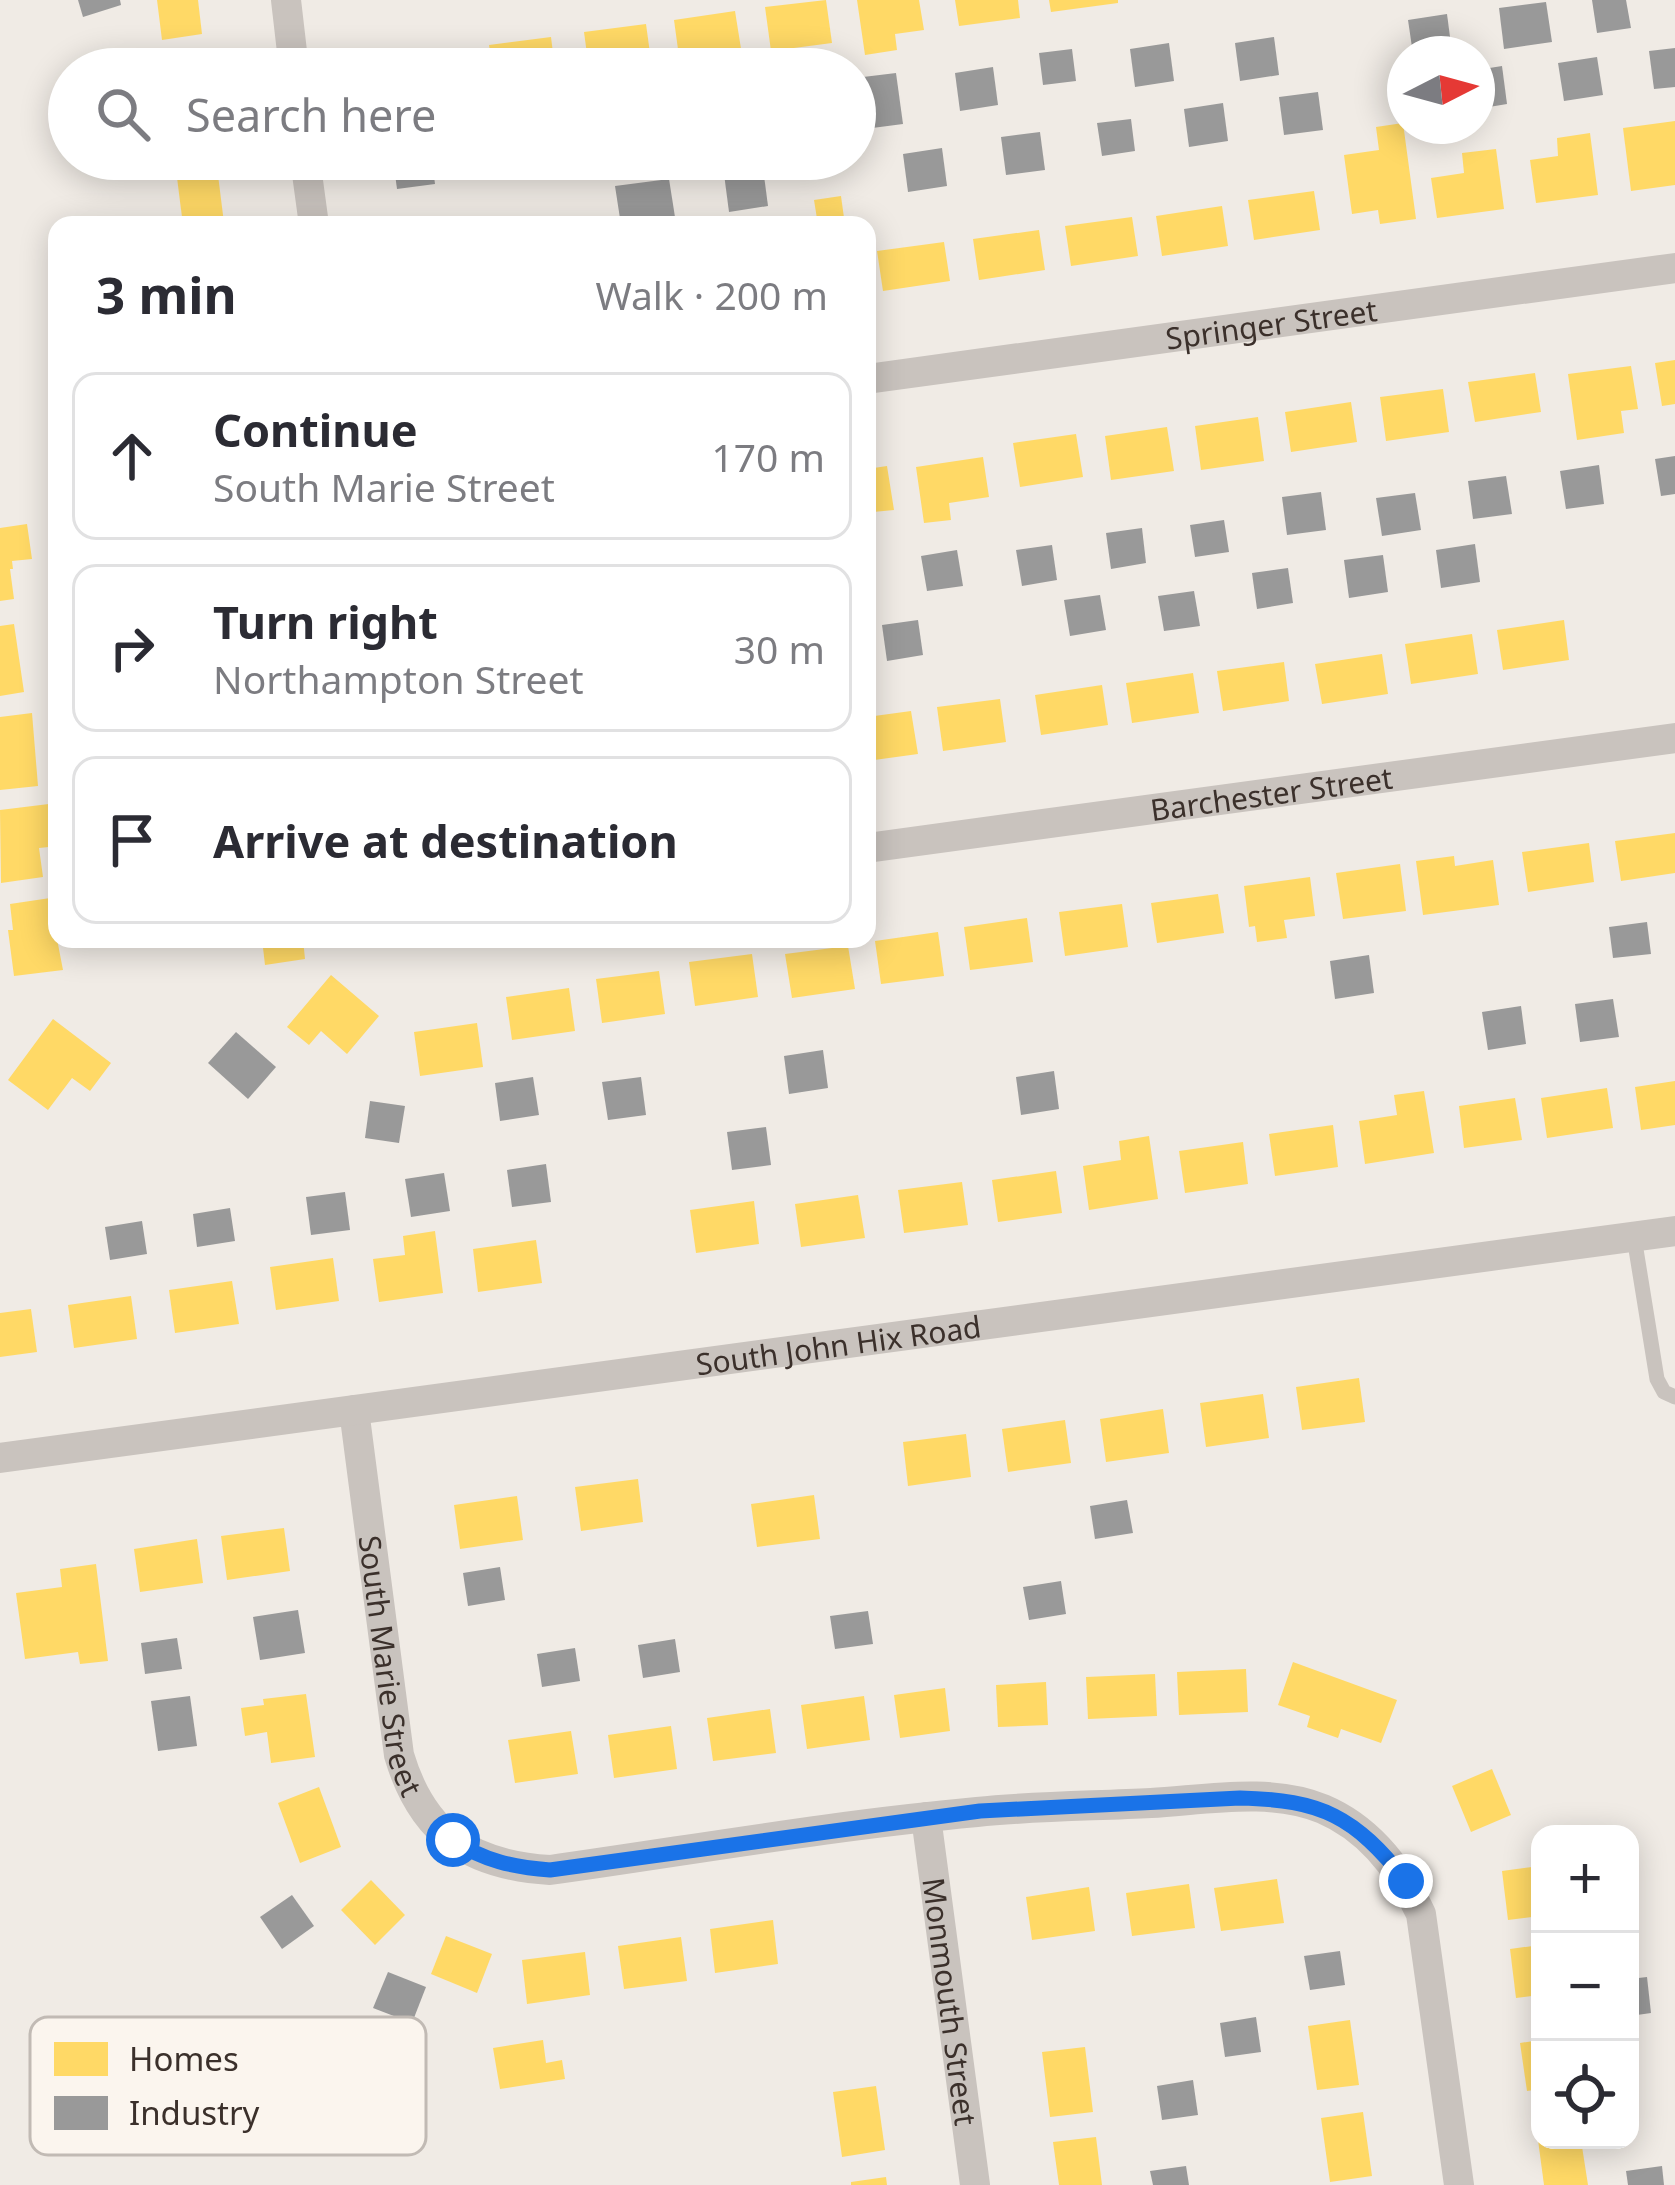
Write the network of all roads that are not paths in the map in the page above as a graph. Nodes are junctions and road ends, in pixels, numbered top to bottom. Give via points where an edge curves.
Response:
1 (286, 0) edge
2 (292, 48) edge
3 (308, 180) edge
4 (313, 216) edge
5 (1675, 268) edge
6 (876, 378) edge
7 (1675, 738) edge
8 (876, 847) edge
9 (1675, 1232) edge
10 (1634, 1237) junction
11 (1675, 1397) edge
12 (354, 1410) junction
13 (0, 1458) edge
14 (926, 1817) junction
15 (975, 2185) edge
16 (1459, 2185) edge

1 - 2 street
3 - 4 street
5 - 6 street, Springer Street
7 - 8 street, Barchester Street
9 - 10 street, South John Hix Road
10 - 11 lane via 1657,1379
10 - 12 street, South John Hix Road
12 - 13 street, South John Hix Road
12 - 14 street, South Marie Street via 398,1755 419,1805 453,1840 501,1864 550,1870
14 - 15 street, Monmouth Street
14 - 16 street, South Marie Street via 1240,1798 1302,1802 1341,1819 1383,1852 1421,1914

